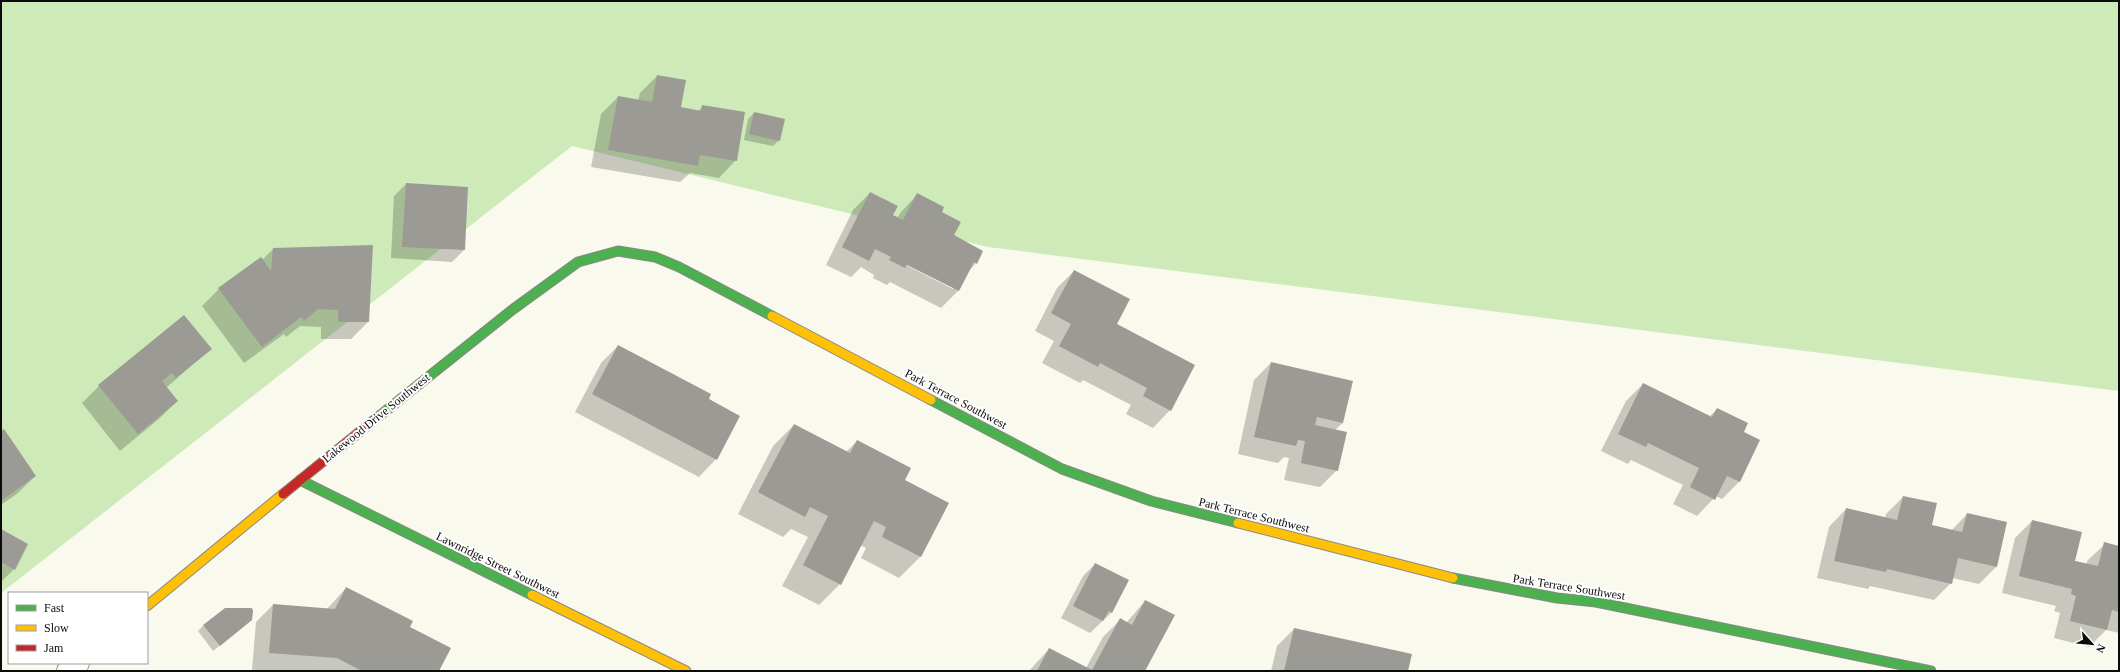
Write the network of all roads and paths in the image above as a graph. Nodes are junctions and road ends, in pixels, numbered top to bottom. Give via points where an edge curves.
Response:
1 (618, 250) joint
2 (300, 480) junction
3 (148, 605) edge
4 (77, 664) edge
5 (68, 671) edge
6 (686, 671) edge
7 (1931, 671) edge

1 - 2 street, Lakewood Drive Southwest via 578,262 512,310
1 - 7 street, Park Terrace Southwest via 655,257 679,267 1062,468 1151,501 1477,584 1596,602
2 - 3 street, Lakewood Drive Southwest
2 - 6 street, Lawnridge Street Southwest
4 - 5 street

